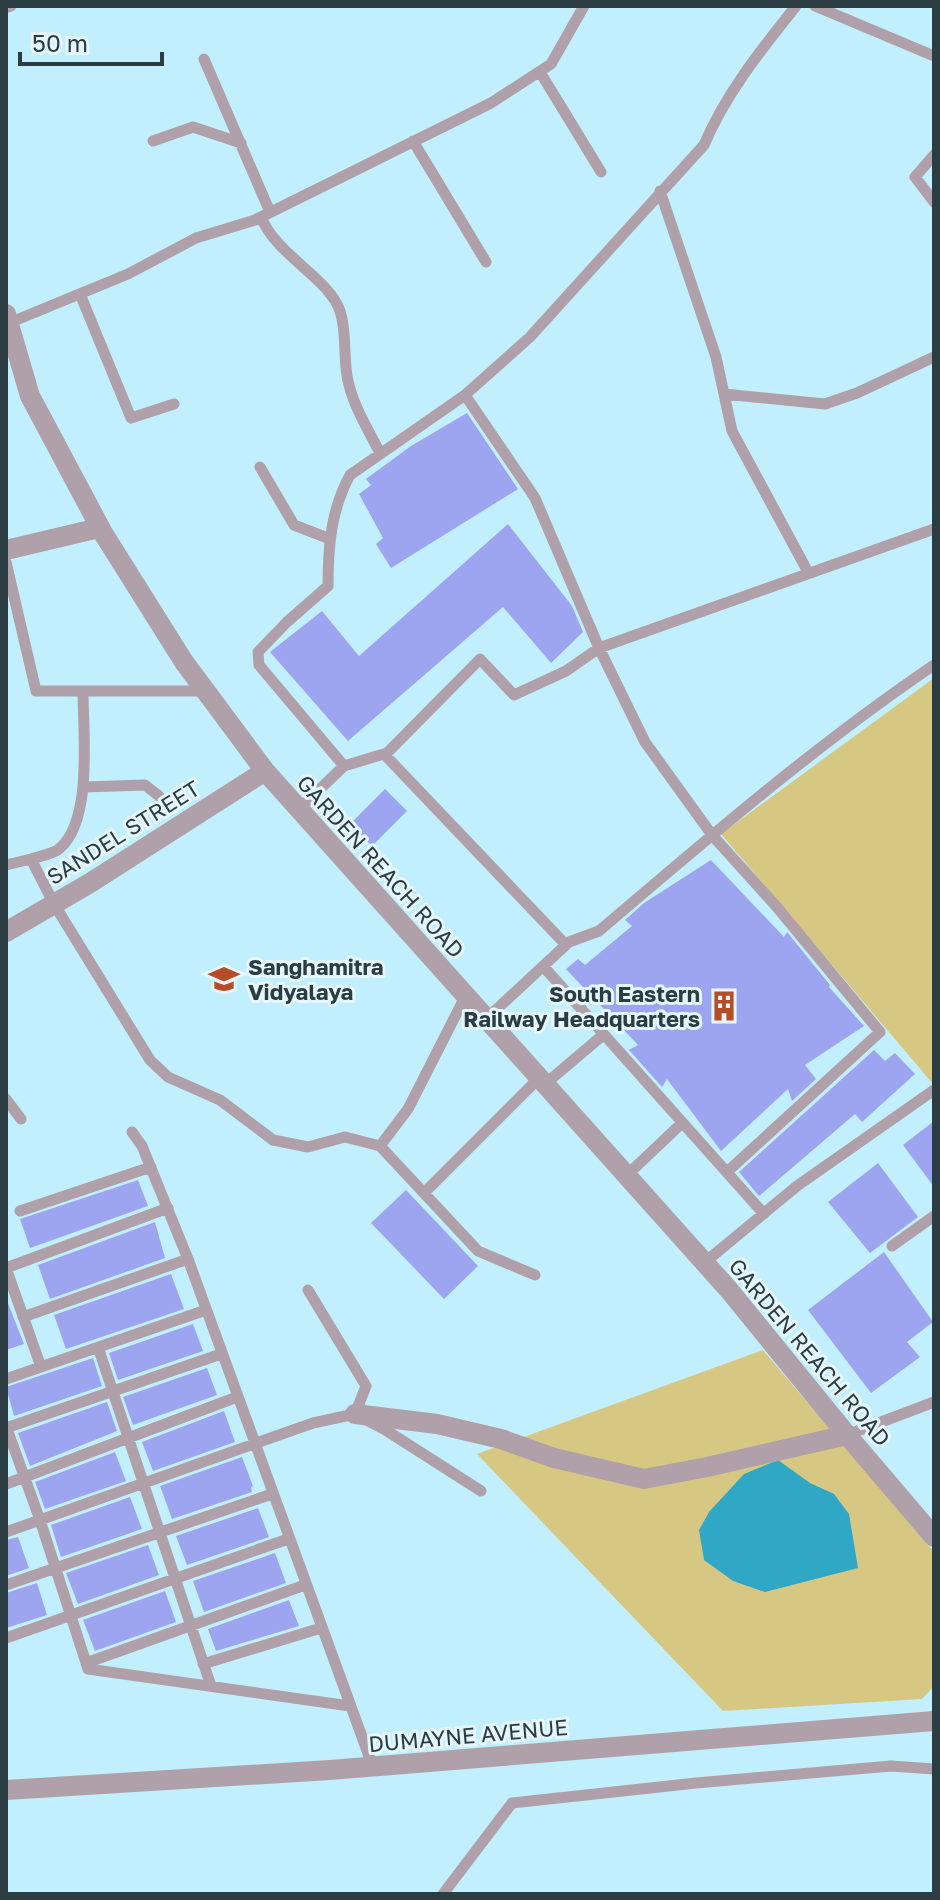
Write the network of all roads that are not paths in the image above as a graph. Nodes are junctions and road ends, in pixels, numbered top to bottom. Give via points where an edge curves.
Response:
1 (584, 6) edge
2 (796, 6) edge
3 (815, 6) edge
4 (934, 56) edge
5 (204, 59) dead end
6 (540, 72) junction
7 (153, 141) dead end
8 (413, 141) junction
9 (241, 143) junction
10 (934, 155) edge
11 (601, 172) dead end
12 (660, 191) junction
13 (934, 202) edge
14 (266, 214) junction
15 (486, 262) dead end
16 (80, 294) junction
17 (7, 318) edge
18 (934, 357) edge
19 (13, 366) edge
20 (724, 394) junction
21 (465, 395) junction
22 (174, 404) dead end
23 (380, 453) junction
24 (260, 467) dead end
25 (99, 528) junction
26 (934, 529) edge
27 (330, 539) junction
28 (6, 550) edge
29 (6, 562) edge
30 (808, 572) junction
31 (599, 648) junction
32 (934, 665) edge
33 (83, 691) junction
34 (205, 691) junction
35 (384, 754) junction
36 (344, 766) junction
37 (265, 771) junction
38 (84, 787) junction
39 (159, 796) dead end
40 (299, 809) junction
41 (712, 835) junction
42 (31, 859) junction
43 (6, 865) edge
44 (54, 904) junction
45 (6, 932) edge
46 (566, 945) junction
47 (543, 966) junction
48 (465, 997) junction
49 (485, 1020) junction
50 (603, 1035) junction
51 (541, 1082) junction
52 (934, 1090) edge
53 (6, 1099) edge
54 (21, 1119) dead end
55 (682, 1123) junction
56 (132, 1132) dead end
57 (380, 1146) junction
58 (151, 1167) junction
59 (727, 1172) junction
60 (626, 1176) junction
61 (424, 1193) junction
62 (168, 1208) junction
63 (20, 1211) dead end
64 (764, 1214) junction
65 (934, 1216) edge
66 (892, 1246) dead end
67 (188, 1259) junction
68 (704, 1263) junction
69 (6, 1268) edge
70 (535, 1275) dead end
71 (308, 1290) dead end
72 (206, 1310) junction
73 (23, 1317) junction
74 (98, 1347) junction
75 (221, 1354) junction
76 (41, 1367) junction
77 (6, 1379) edge
78 (112, 1392) junction
79 (237, 1397) junction
80 (934, 1402) edge
81 (355, 1414) junction
82 (6, 1427) edge
83 (847, 1435) junction
84 (128, 1439) junction
85 (253, 1443) junction
86 (24, 1478) junction
87 (143, 1483) junction
88 (6, 1484) edge
89 (481, 1491) dead end
90 (272, 1494) junction
91 (40, 1520) junction
92 (6, 1532) edge
93 (159, 1532) junction
94 (934, 1537) edge
95 (288, 1539) junction
96 (55, 1567) junction
97 (175, 1579) junction
98 (6, 1585) edge
99 (305, 1585) junction
100 (70, 1617) junction
101 (191, 1626) junction
102 (321, 1628) junction
103 (6, 1638) edge
104 (86, 1663) junction
105 (203, 1664) junction
106 (211, 1686) junction
107 (350, 1706) junction
108 (930, 1719) edge
109 (373, 1767) junction
110 (934, 1769) edge
111 (6, 1790) edge
112 (443, 1894) edge

1 - 6 lane via 551,64
2 - 12 lane via 753,60 704,145
3 - 4 lane
5 - 9 lane
6 - 8 lane
6 - 11 lane
7 - 9 lane via 193,127
8 - 14 lane
8 - 15 lane
9 - 14 lane
10 - 13 lane via 915,177
12 - 20 lane
12 - 21 lane via 530,337
14 - 16 lane via 196,238
14 - 23 lane via 285,253 340,310 348,384
16 - 17 lane
16 - 22 lane via 131,418
17 - 19 street, GARDEN REACH ROAD
18 - 20 lane via 825,404
19 - 25 street, GARDEN REACH ROAD
20 - 30 lane via 732,431
21 - 23 lane
21 - 31 lane via 535,498
23 - 27 lane via 350,475
24 - 27 lane via 294,525
25 - 28 street
25 - 34 street, GARDEN REACH ROAD
26 - 30 lane
27 - 36 lane via 328,586 258,652 268,677
29 - 33 lane via 36,691
30 - 31 lane
31 - 35 lane via 566,671 514,695 480,659
31 - 41 lane via 645,742
32 - 41 lane
33 - 34 lane
33 - 38 lane
34 - 37 street, GARDEN REACH ROAD
35 - 36 lane
35 - 46 lane
36 - 40 lane
37 - 40 street, GARDEN REACH ROAD
37 - 44 street, SANDEL STREET
38 - 39 lane via 145,785
38 - 42 lane via 72,832 60,849
40 - 48 street, GARDEN REACH ROAD
41 - 46 lane via 599,931
41 - 59 lane via 880,1032
42 - 43 lane
42 - 44 lane
44 - 45 street, SANDEL STREET
44 - 57 lane via 150,1060 168,1077 220,1100 273,1140 308,1147 345,1137
46 - 47 lane
47 - 49 lane
47 - 50 lane
48 - 49 street, GARDEN REACH ROAD
48 - 57 lane via 408,1109
49 - 51 street, GARDEN REACH ROAD
50 - 51 lane
50 - 55 lane
51 - 60 street, GARDEN REACH ROAD
51 - 61 lane
52 - 64 lane
53 - 54 lane
55 - 59 lane
55 - 60 lane
56 - 58 lane
57 - 61 lane
58 - 62 lane
58 - 63 lane
59 - 64 lane
60 - 68 street, GARDEN REACH ROAD
61 - 70 lane via 478,1251
62 - 67 lane
62 - 69 lane
64 - 68 lane
65 - 66 lane
67 - 72 lane
67 - 73 lane
68 - 83 street, GARDEN REACH ROAD
69 - 73 lane
71 - 81 lane via 366,1386
72 - 74 lane
72 - 75 lane
73 - 76 lane
74 - 76 lane
74 - 78 lane
75 - 78 lane
75 - 79 lane
76 - 77 lane
78 - 82 lane
78 - 84 lane
79 - 84 lane
79 - 85 lane
80 - 83 lane
81 - 83 street via 437,1424 644,1479
81 - 85 lane
81 - 89 lane
82 - 86 lane
83 - 94 street, GARDEN REACH ROAD
84 - 86 lane
84 - 87 lane
85 - 87 lane
85 - 90 lane
86 - 88 lane
86 - 91 lane
87 - 91 lane
87 - 93 lane
90 - 93 lane
90 - 95 lane
91 - 92 lane
91 - 96 lane
93 - 96 lane
93 - 97 lane
95 - 97 lane
95 - 99 lane
96 - 98 lane
96 - 100 lane
97 - 100 lane
97 - 101 lane
99 - 101 lane
99 - 102 lane
100 - 103 lane
100 - 104 lane
101 - 104 lane
101 - 105 lane
102 - 105 lane
102 - 107 lane
104 - 106 lane via 88,1669
105 - 106 lane
106 - 107 lane
107 - 109 lane
108 - 109 street, DUMAYNE AVENUE
109 - 111 street, DUMAYNE AVENUE
110 - 112 lane via 876,1767 512,1803

